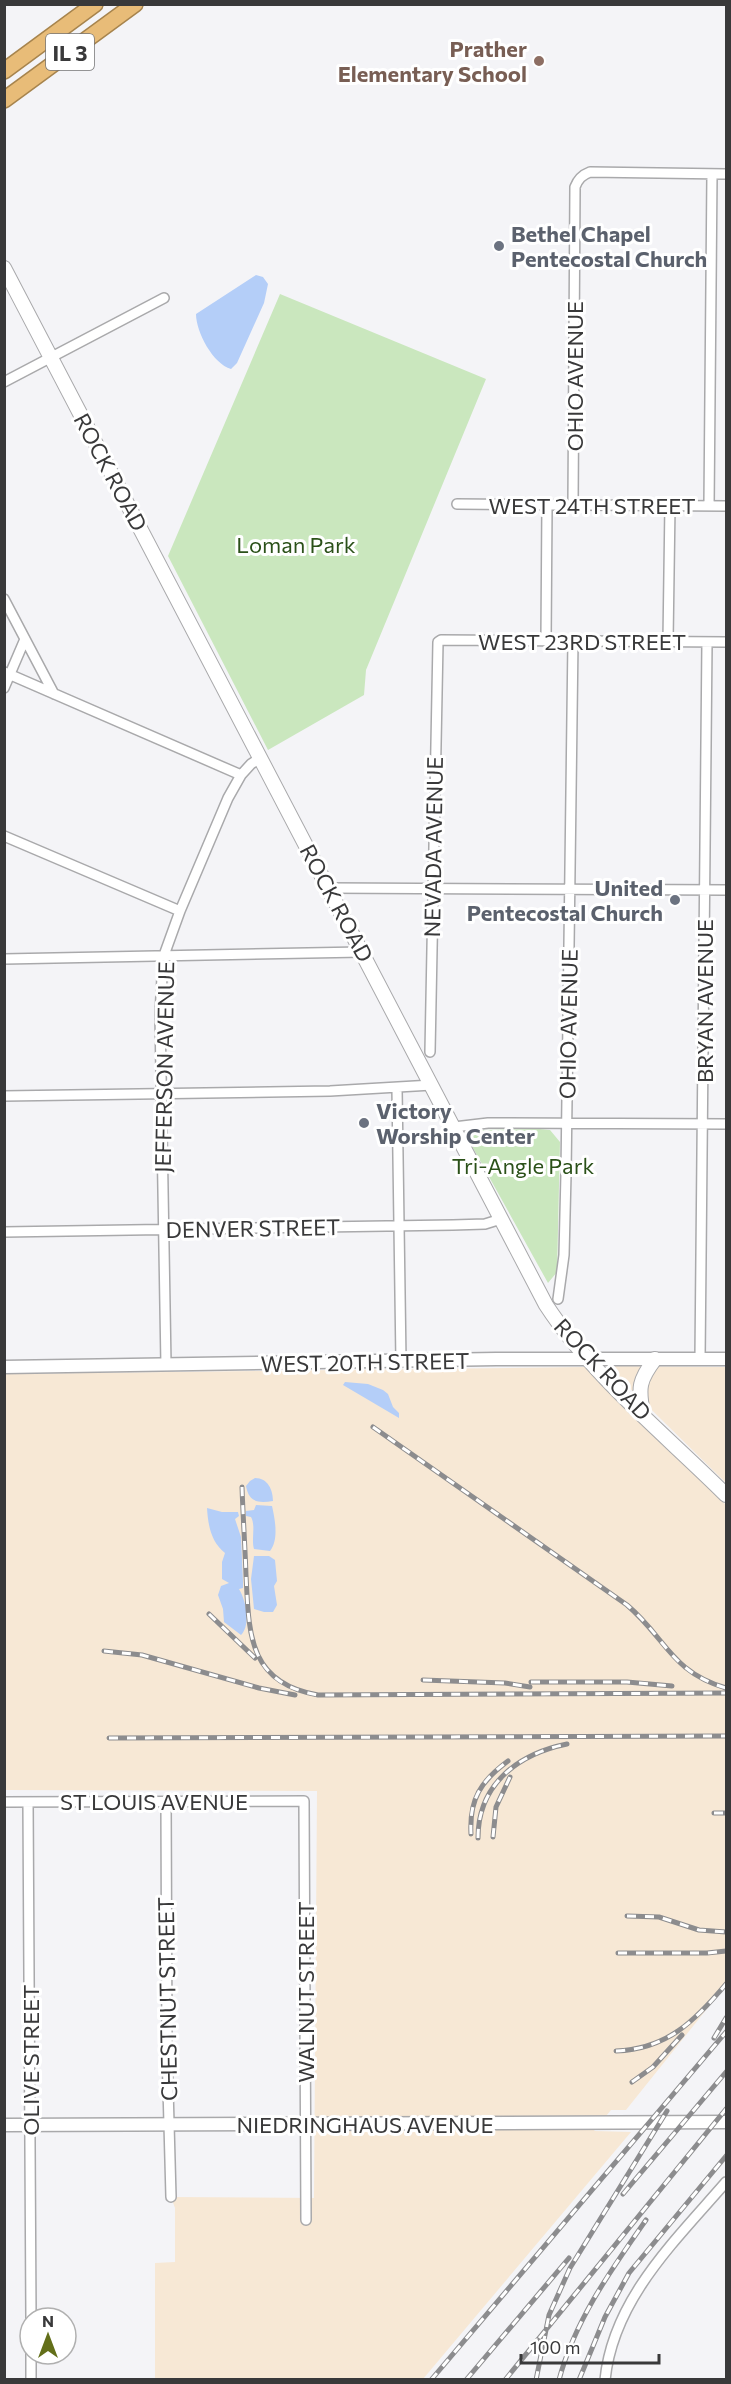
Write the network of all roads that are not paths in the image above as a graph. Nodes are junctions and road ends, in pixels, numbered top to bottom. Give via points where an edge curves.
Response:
1 (95, 4) edge
2 (135, 4) edge
3 (4, 71) edge
4 (4, 100) edge
5 (712, 174) junction
6 (726, 174) edge
7 (4, 268) edge
8 (164, 298) dead end
9 (51, 357) junction
10 (4, 382) edge
11 (457, 504) dead end
12 (548, 505) junction
13 (573, 505) junction
14 (670, 506) junction
15 (709, 506) junction
16 (726, 506) edge
17 (4, 599) edge
18 (25, 639) junction
19 (546, 640) junction
20 (573, 640) junction
21 (668, 641) junction
22 (438, 642) joint
23 (707, 642) junction
24 (726, 642) edge
25 (7, 674) edge
26 (4, 688) edge
27 (54, 694) junction
28 (260, 758) junction
29 (242, 775) junction
30 (4, 836) edge
31 (433, 887) junction
32 (329, 888) junction
33 (570, 889) junction
34 (705, 889) junction
35 (726, 890) edge
36 (180, 911) junction
37 (362, 952) junction
38 (163, 957) junction
39 (4, 959) edge
40 (430, 1052) dead end
41 (432, 1086) junction
42 (398, 1089) junction
43 (161, 1093) junction
44 (4, 1096) edge
45 (567, 1124) junction
46 (704, 1124) junction
47 (726, 1124) edge
48 (454, 1127) junction
49 (501, 1219) junction
50 (399, 1226) junction
51 (164, 1229) junction
52 (4, 1232) edge
53 (558, 1299) dead end
54 (589, 1359) junction
55 (655, 1359) junction
56 (700, 1359) junction
57 (726, 1359) edge
58 (401, 1361) junction
59 (166, 1365) junction
60 (4, 1368) edge
61 (643, 1413) junction
62 (725, 1493) edge
63 (166, 1801) junction
64 (304, 1801) joint
65 (4, 1802) edge
66 (28, 1802) junction
67 (726, 2122) edge
68 (169, 2124) junction
69 (306, 2124) junction
70 (4, 2125) edge
71 (30, 2125) junction
72 (726, 2182) edge
73 (171, 2197) dead end
74 (306, 2220) dead end
75 (31, 2306) edge
76 (605, 2379) edge

1 - 3 highway, IL 3
2 - 4 highway, IL 3
5 - 6 street
5 - 13 street, OHIO AVENUE via 590,172 575,187
5 - 15 street
7 - 9 main road, ROCK ROAD
8 - 9 street
9 - 10 street
9 - 28 main road, ROCK ROAD
11 - 12 street, WEST 24TH STREET
12 - 13 street, WEST 24TH STREET
12 - 19 street
13 - 14 street, WEST 24TH STREET
14 - 15 street, WEST 24TH STREET
14 - 21 street
15 - 16 street, WEST 24TH STREET
17 - 18 street
18 - 25 street
18 - 27 street
19 - 20 street, WEST 23RD STREET
19 - 22 street, WEST 23RD STREET
20 - 21 street, WEST 23RD STREET
20 - 33 street, OHIO AVENUE
21 - 23 street, WEST 23RD STREET
22 - 31 street, NEVADA AVENUE
23 - 24 street, WEST 23RD STREET
23 - 34 street, BRYAN AVENUE
25 - 26 street
25 - 27 street
27 - 29 street
28 - 29 street, JEFFERSON AVENUE
28 - 32 main road, ROCK ROAD
29 - 36 street, JEFFERSON AVENUE via 210,837
30 - 36 street
31 - 32 street
31 - 33 street
31 - 40 street, NEVADA AVENUE
32 - 37 main road, ROCK ROAD
33 - 34 street
33 - 45 street, OHIO AVENUE
34 - 35 street
34 - 46 street, BRYAN AVENUE
36 - 38 street, JEFFERSON AVENUE
37 - 38 street
37 - 41 main road, ROCK ROAD
38 - 39 street
38 - 43 street, JEFFERSON AVENUE
41 - 42 street
41 - 48 main road, ROCK ROAD
42 - 43 street
42 - 50 street
43 - 44 street
43 - 51 street, JEFFERSON AVENUE
45 - 46 street
45 - 48 street via 488,1123
45 - 53 street, OHIO AVENUE via 564,1256
46 - 47 street
46 - 56 street, BRYAN AVENUE
48 - 49 main road, ROCK ROAD
49 - 50 street, DENVER STREET via 486,1224
49 - 54 main road, ROCK ROAD via 546,1305
50 - 51 street, DENVER STREET
50 - 58 street
51 - 52 street, DENVER STREET
51 - 59 street, JEFFERSON AVENUE
54 - 55 street, WEST 20TH STREET
54 - 58 street, WEST 20TH STREET
54 - 61 main road, ROCK ROAD
55 - 56 street, WEST 20TH STREET
55 - 61 main road via 640,1384
56 - 57 street, WEST 20TH STREET
58 - 59 street, WEST 20TH STREET
59 - 60 street, WEST 20TH STREET
61 - 62 main road, ROCK ROAD
63 - 64 street, ST LOUIS AVENUE
63 - 66 street, ST LOUIS AVENUE
63 - 68 street, CHESTNUT STREET
64 - 69 street, WALNUT STREET
65 - 66 street, ST LOUIS AVENUE
66 - 71 street, OLIVE STREET
67 - 69 street, NIEDRINGHAUS AVENUE
68 - 69 street, NIEDRINGHAUS AVENUE
68 - 71 street, NIEDRINGHAUS AVENUE
68 - 73 street, CHESTNUT STREET
69 - 74 street, WALNUT STREET
70 - 71 street, NIEDRINGHAUS AVENUE
71 - 75 street, OLIVE STREET
72 - 76 street via 667,2250 634,2296 610,2349

